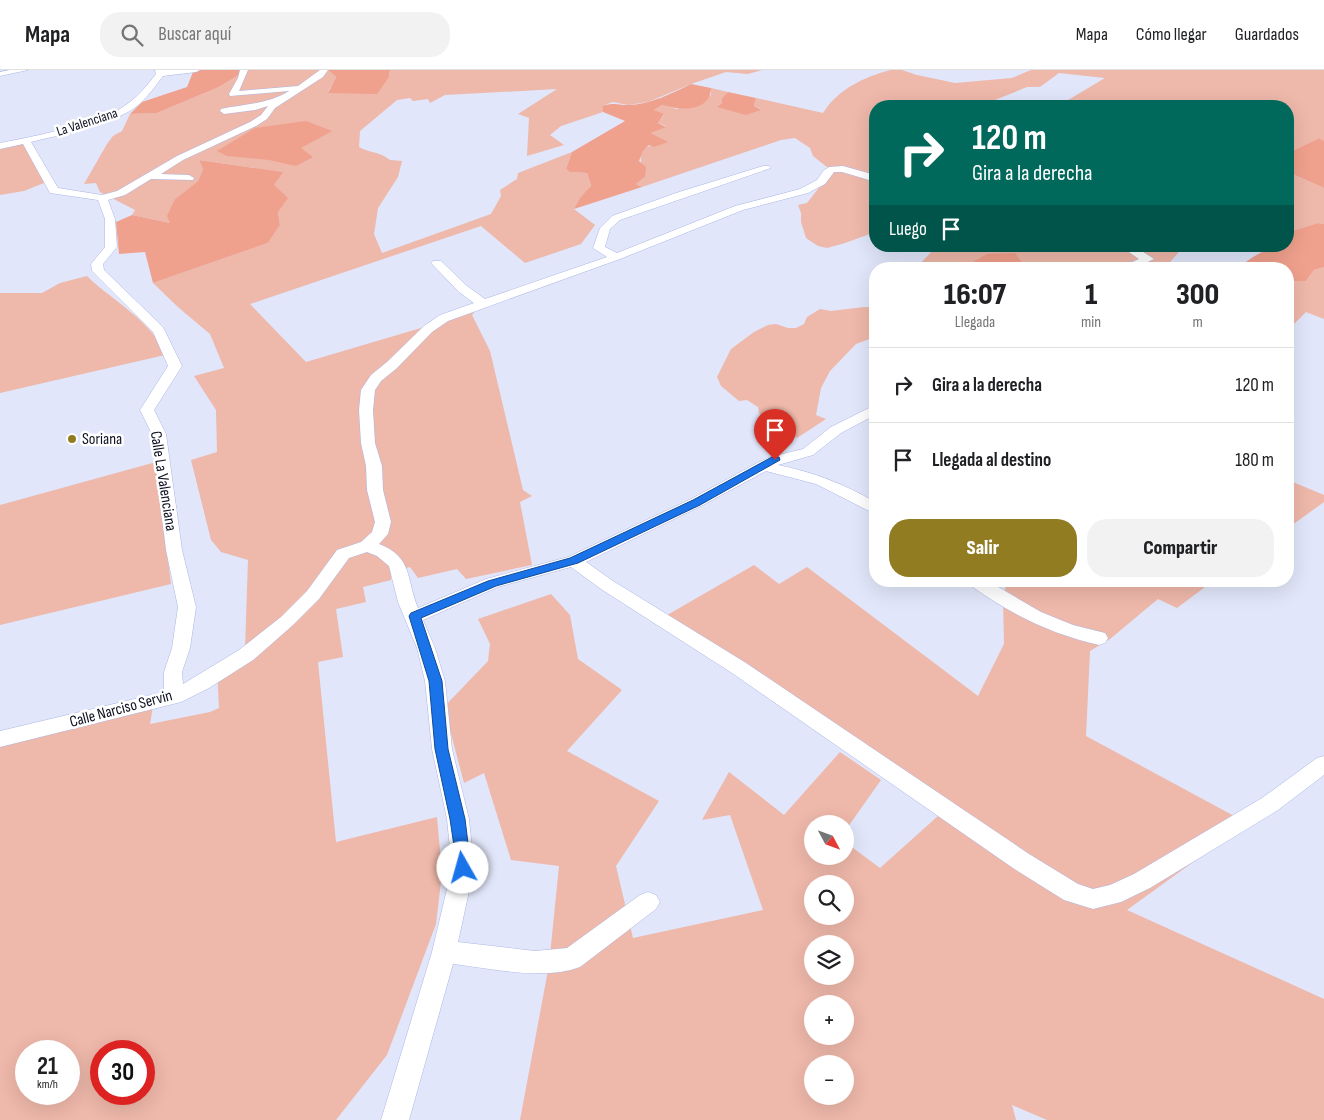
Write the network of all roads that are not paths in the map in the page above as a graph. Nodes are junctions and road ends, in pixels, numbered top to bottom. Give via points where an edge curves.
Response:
1 (24, 70) edge
2 (196, 70) edge
3 (244, 70) edge
4 (324, 70) edge
5 (160, 72) edge
6 (0, 74) edge
7 (302, 87) junction
8 (283, 98) junction
9 (224, 111) dead end
10 (26, 141) junction
11 (0, 146) edge
12 (766, 168) dead end
13 (149, 176) junction
14 (869, 177) edge
15 (189, 178) dead end
16 (102, 198) junction
17 (1138, 252) edge
18 (616, 257) junction
19 (1140, 262) edge
20 (437, 263) dead end
21 (485, 305) junction
22 (869, 412) edge
23 (762, 466) junction
24 (869, 505) edge
25 (367, 546) junction
26 (574, 561) junction
27 (986, 587) edge
28 (415, 616) junction
29 (1099, 638) dead end
30 (174, 697) junction
31 (0, 739) edge
32 (1324, 764) edge
33 (648, 902) dead end
34 (444, 952) junction
35 (395, 1120) edge

1 - 6 street
2 - 5 street
3 - 7 street via 233,94
4 - 7 street
5 - 10 street, La Valenciana via 144,95 125,110 99,121
7 - 8 street
8 - 9 street via 255,107
8 - 13 street via 253,124
10 - 11 street, La Valenciana
10 - 16 street via 54,191
12 - 18 street via 616,218 605,228 599,248
13 - 15 street
13 - 16 street via 121,193
14 - 18 street via 832,169 821,182 804,191 739,208
16 - 30 street, Calle La Valenciana via 110,219 111,247 97,267 160,330 175,366 147,410 159,434 174,550 187,608 182,648 173,672
17 - 19 street via 1148,259
18 - 21 street
20 - 21 street via 462,289
21 - 25 street via 444,318 376,378 368,390 368,443 383,522 380,534
22 - 23 street via 836,430 808,452
23 - 24 street via 821,479
23 - 26 street
25 - 28 street via 383,552 397,564 407,602
25 - 30 street, Calle Narciso Servin via 343,554 313,595 246,655
26 - 28 street via 492,583
26 - 32 street via 606,585 739,668 1021,861 1072,893 1093,899 1113,895 1142,881 1270,804
27 - 29 street via 1022,609 1076,634
28 - 34 street via 436,681 442,749 458,819 463,868
30 - 31 street, Calle Narciso Servin
33 - 34 street via 571,959 535,962
34 - 35 street

